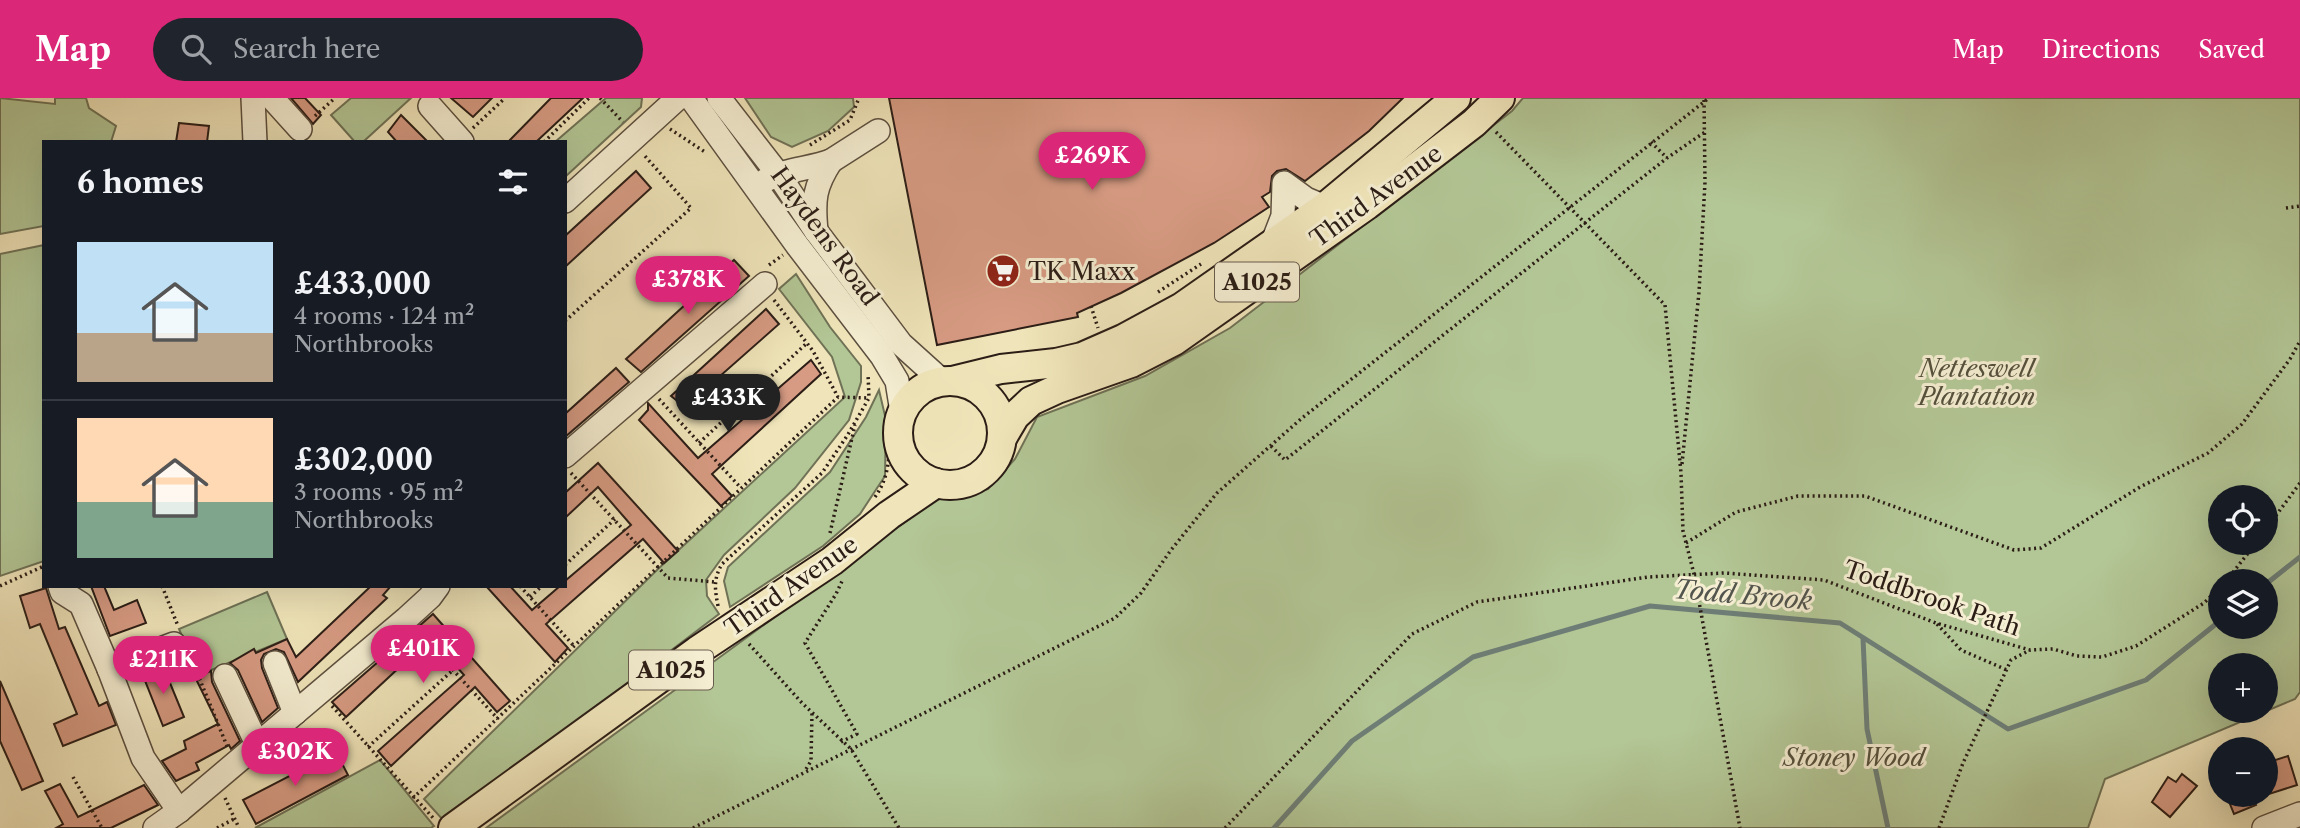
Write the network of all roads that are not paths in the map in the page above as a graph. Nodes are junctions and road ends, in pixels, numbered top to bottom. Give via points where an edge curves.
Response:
1 (253, 98) edge
2 (272, 98) edge
3 (678, 98) edge
4 (691, 98) edge
5 (719, 98) edge
6 (1456, 98) edge
7 (430, 106) dead end
8 (1490, 107) edge
9 (300, 129) road end
10 (878, 131) dead end
11 (255, 140) edge
12 (460, 140) edge
13 (831, 160) junction
14 (778, 174) junction
15 (756, 186) junction
16 (567, 199) edge
17 (1325, 206) junction
18 (816, 231) junction
19 (1271, 247) junction
20 (765, 284) road end
21 (947, 381) junction
22 (902, 412) junction
23 (1002, 438) junction
24 (567, 454) edge
25 (906, 461) junction
26 (936, 483) junction
27 (889, 515) junction
28 (61, 588) edge
29 (437, 588) edge
30 (182, 643) road end
31 (275, 663) dead end
32 (109, 669) junction
33 (225, 676) dead end
34 (295, 713) junction
35 (257, 744) junction
36 (179, 811) junction
37 (2300, 814) edge
38 (445, 825) edge
39 (155, 828) edge
40 (2264, 828) edge

1 - 11 street
2 - 9 street
3 - 16 street via 637,143
4 - 15 street, Haydens Road
5 - 14 street, Haydens Road
6 - 17 main road, Third Avenue / A1025
7 - 12 street
8 - 23 main road, Third Avenue / A1025 via 1367,205 1174,341 1131,363 1031,401
10 - 13 street
13 - 14 street
13 - 18 street via 817,183 813,205
14 - 15 street
14 - 18 street, Haydens Road
15 - 22 street, Haydens Road via 882,356 897,381
17 - 19 main road, Third Avenue / A1025
17 - 19 street via 1284,183 1283,216
18 - 21 street, Haydens Road via 901,345
19 - 21 main road, Third Avenue / A1025 via 1182,307 1082,357
20 - 24 street
21 - 22 main road, A1025 via 921,389
21 - 23 main road via 969,384 984,393 995,405
22 - 25 main road via 899,445
23 - 26 main road, A1025 via 999,453 980,476 966,483
25 - 26 main road
25 - 27 main road
26 - 27 main road, Third Avenue / A1025
27 - 38 main road, Third Avenue / A1025 via 832,561
28 - 32 street via 81,604
29 - 34 street
30 - 32 street
31 - 34 street
32 - 36 street via 143,758
33 - 35 street
34 - 35 street
35 - 36 street
36 - 39 street
37 - 40 street

